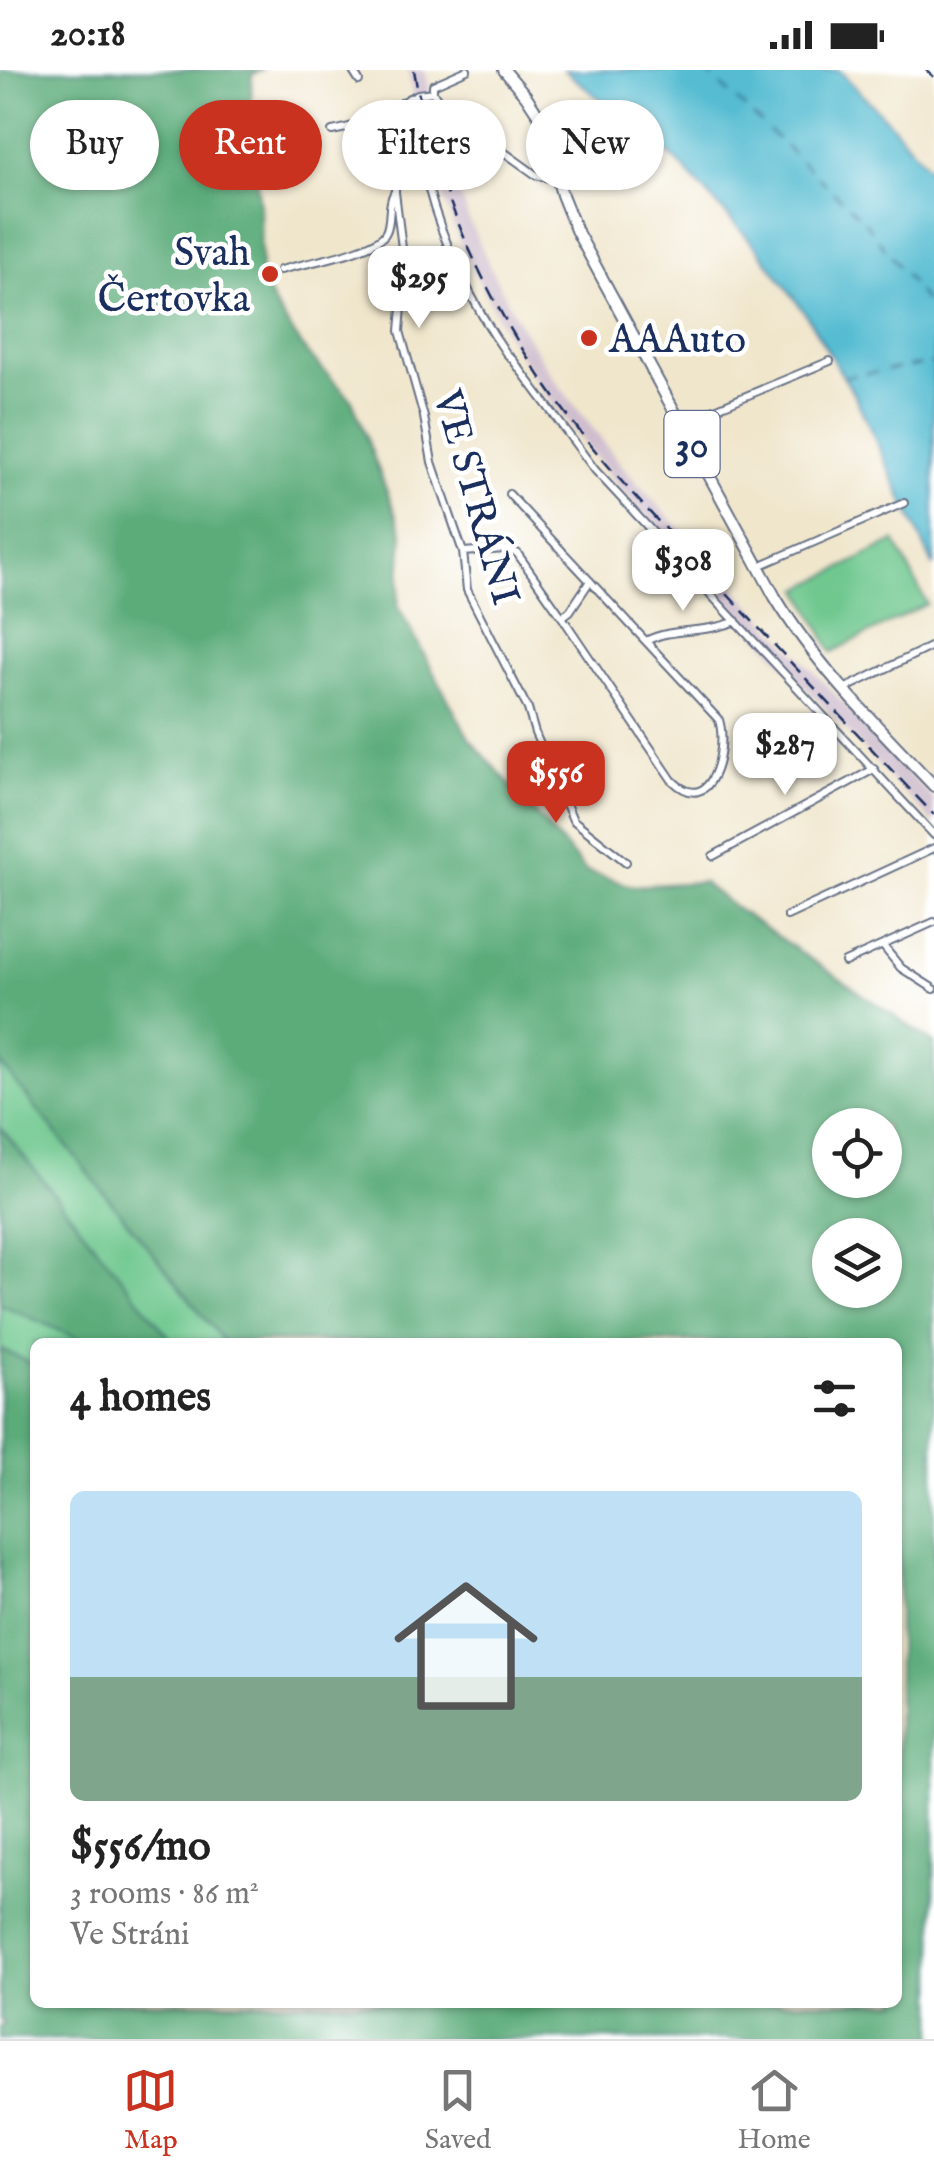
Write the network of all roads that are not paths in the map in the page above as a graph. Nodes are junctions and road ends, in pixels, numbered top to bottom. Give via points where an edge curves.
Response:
1 (352, 70) edge
2 (467, 70) edge
3 (504, 70) edge
4 (360, 82) dead end
5 (433, 92) junction
6 (409, 98) junction
7 (406, 100) edge
8 (528, 100) edge
9 (342, 129) edge
10 (332, 131) dead end
11 (526, 168) edge
12 (562, 190) edge
13 (395, 192) joint
14 (280, 270) dead end
15 (830, 361) dead end
16 (680, 423) junction
17 (509, 494) dead end
18 (904, 502) dead end
19 (464, 552) junction
20 (758, 567) junction
21 (590, 581) junction
22 (562, 617) junction
23 (736, 622) junction
24 (646, 640) junction
25 (934, 645) edge
26 (843, 689) junction
27 (874, 769) junction
28 (934, 786) edge
29 (934, 835) edge
30 (934, 848) edge
31 (713, 856) dead end
32 (626, 862) dead end
33 (788, 916) dead end
34 (934, 922) edge
35 (883, 946) junction
36 (845, 962) dead end
37 (934, 988) edge

1 - 4 street
2 - 5 street via 438,82
3 - 8 main road, 30
5 - 6 street
5 - 11 street via 444,109
6 - 7 street
6 - 23 street via 439,222 496,338 594,470
9 - 10 street
12 - 16 main road, 30 via 576,230
13 - 14 street via 382,239
13 - 19 street, VE STRÁNI via 405,272 400,331 432,462
15 - 16 street
16 - 20 main road, 30
17 - 21 street
18 - 20 street
19 - 22 street via 517,553
19 - 32 street, VE STRÁNI via 467,590 528,709 573,820
20 - 26 main road, 30
21 - 22 street
21 - 24 street
22 - 24 street via 672,780 700,792 714,775 721,725
23 - 24 street
23 - 27 street
25 - 26 street
26 - 28 main road, 30
27 - 29 street
27 - 31 street
30 - 33 street
34 - 35 street
35 - 36 street
35 - 37 street via 901,968

